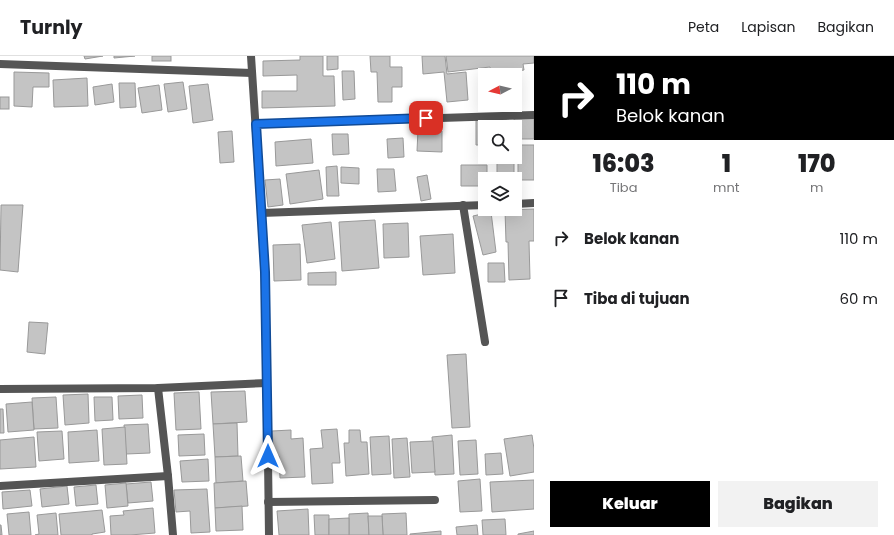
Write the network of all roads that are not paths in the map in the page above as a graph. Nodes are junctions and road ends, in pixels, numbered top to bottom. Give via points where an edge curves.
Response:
1 (251, 56) edge
2 (0, 64) edge
3 (252, 73) junction
4 (534, 115) edge
5 (256, 124) junction
6 (534, 203) edge
7 (522, 204) edge
8 (478, 205) edge
9 (463, 206) junction
10 (261, 213) junction
11 (486, 342) dead end
12 (267, 383) junction
13 (158, 388) junction
14 (0, 389) edge
15 (168, 476) junction
16 (0, 486) edge
17 (435, 500) dead end
18 (268, 502) junction
19 (173, 535) edge
20 (269, 535) edge

1 - 3 street
2 - 3 street
3 - 5 street
4 - 5 street
5 - 10 street
6 - 7 street
8 - 9 street
9 - 10 street
9 - 11 street
10 - 12 street
12 - 13 street
12 - 18 street
13 - 14 street
13 - 15 street
15 - 16 street
15 - 19 street
17 - 18 street
18 - 20 street

